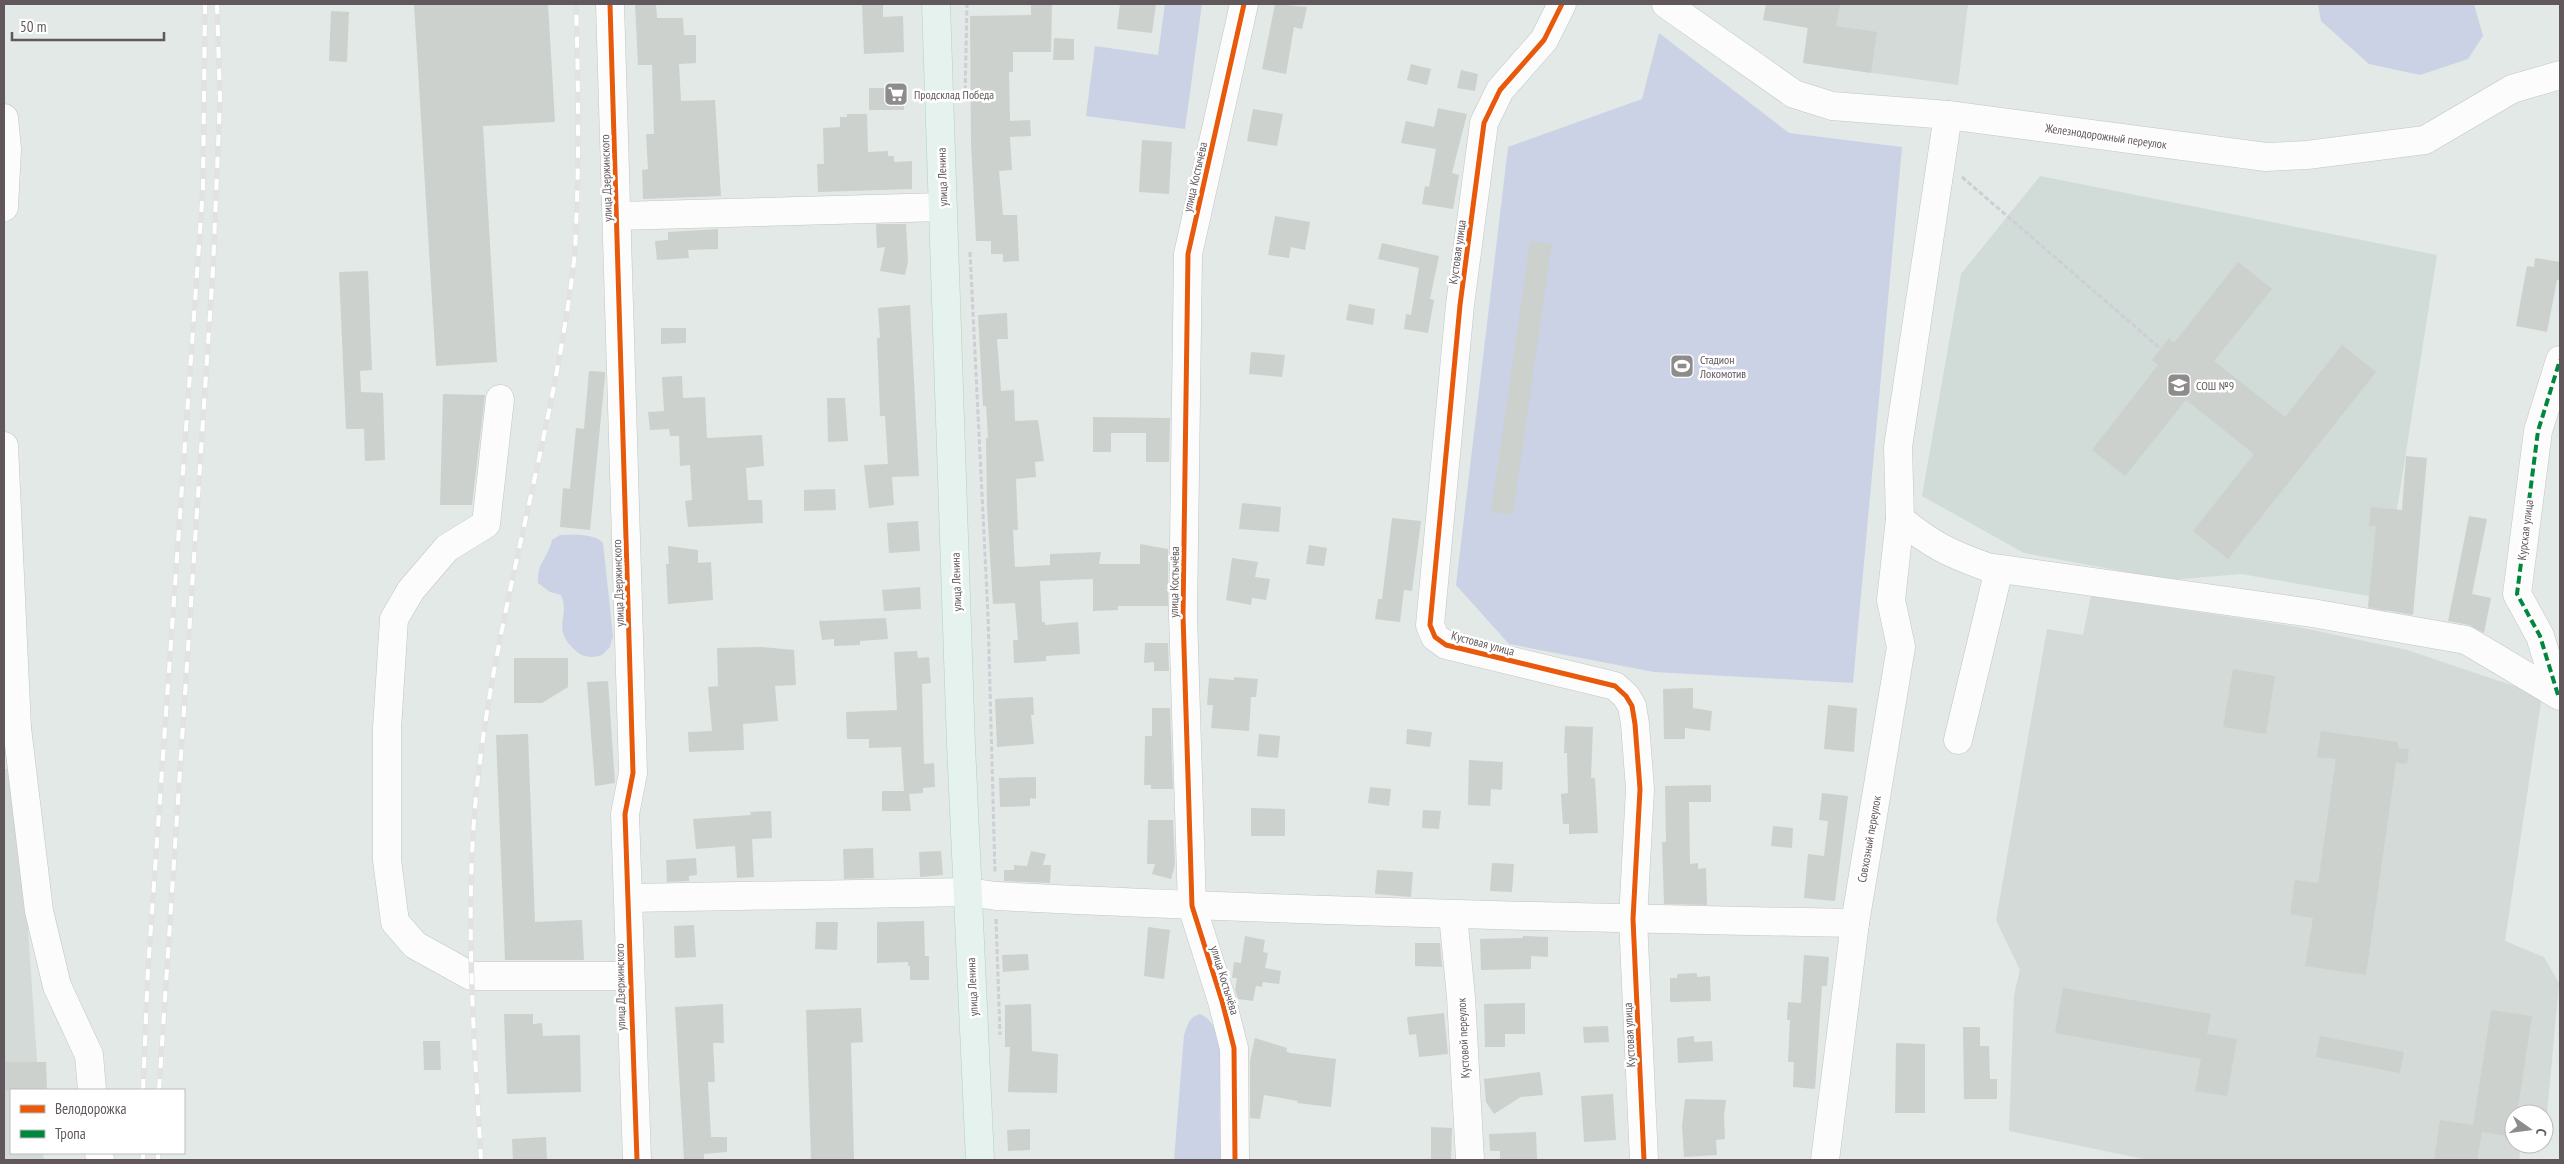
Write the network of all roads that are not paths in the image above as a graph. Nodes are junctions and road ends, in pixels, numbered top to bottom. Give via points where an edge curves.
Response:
1 (610, 4) edge
2 (936, 4) edge
3 (1244, 4) edge
4 (1562, 4) edge
5 (1666, 4) edge
6 (2560, 75) edge
7 (1948, 115) junction
8 (4, 118) edge
9 (942, 206) junction
10 (4, 207) edge
11 (618, 216) junction
12 (2560, 360) edge
13 (500, 399) dead end
14 (4, 446) edge
15 (1900, 519) junction
16 (1999, 569) junction
17 (2559, 695) edge
18 (10, 728) edge
19 (1958, 740) dead end
20 (968, 892) junction
21 (629, 898) junction
22 (1192, 906) junction
23 (1453, 915) junction
24 (1633, 919) junction
25 (1855, 923) junction
26 (629, 976) junction
27 (92, 1089) edge
28 (637, 1160) edge
29 (980, 1160) edge
30 (1235, 1160) edge
31 (1470, 1160) edge
32 (1644, 1160) edge
33 (1825, 1160) edge

1 - 11 street, улица Дзержинского
2 - 9 main road, улица Ленина
3 - 22 street, улица Костычёва via 1188,254 1183,616
4 - 24 street, Кустовая улица via 1544,40 1500,90 1484,123 1460,305 1430,625 1435,637 1446,645 1615,686 1626,696 1636,724 1640,789
5 - 7 street, Железнодорожный переулок via 1794,94 1832,106
6 - 7 street, Железнодорожный переулок via 2512,89 2426,140 2307,156 2266,157
7 - 15 street, Совхозный переулок via 1898,447
8 - 10 street
9 - 11 street
9 - 20 main road, улица Ленина
11 - 21 street, улица Дзержинского via 634,773 625,814
12 - 17 street, Курская улица via 2538,431 2517,594 2540,636
13 - 26 street via 486,524 447,548 411,590 394,619 387,728 387,841 395,922 416,945 472,976
14 - 18 street
15 - 16 street via 1930,543 1952,555
15 - 25 street, Совхозный переулок via 1891,600 1901,647
16 - 17 street via 2312,613 2466,640
16 - 19 street
18 - 27 street via 39,911 57,986 89,1055
20 - 21 street
20 - 22 street
20 - 29 main road, улица Ленина
21 - 26 street, улица Дзержинского
22 - 23 street
22 - 30 street, улица Костычёва via 1234,1048
23 - 24 street
23 - 31 street, Кустовой переулок
24 - 25 street
24 - 32 street, Кустовая улица
25 - 33 street, Совхозный переулок
26 - 28 street, улица Дзержинского

